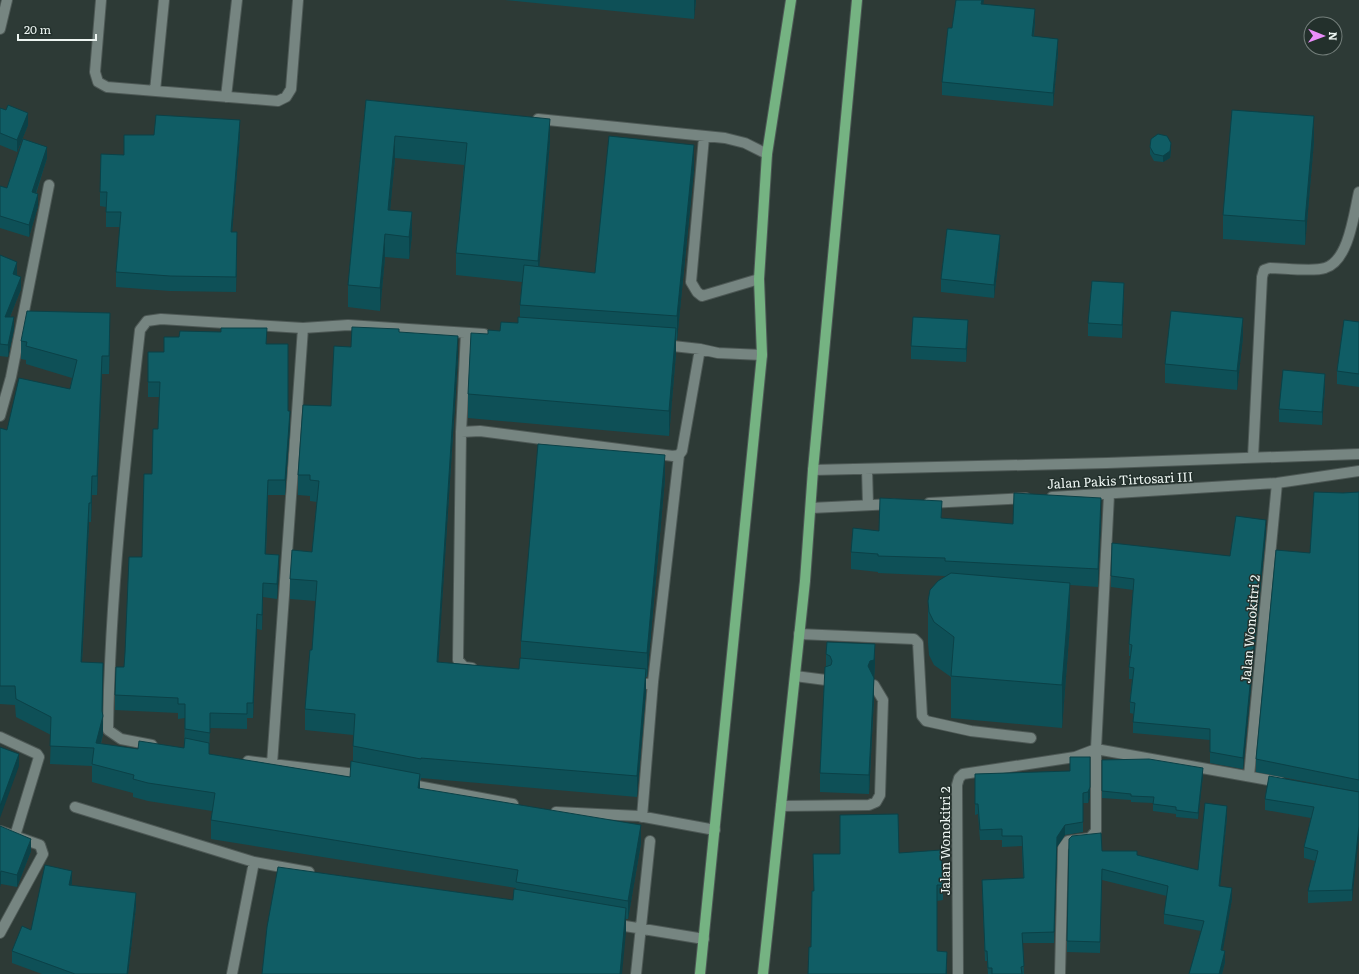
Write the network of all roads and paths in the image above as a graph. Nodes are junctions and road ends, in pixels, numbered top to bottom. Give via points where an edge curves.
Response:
1 (7, 0) edge
2 (101, 0) edge
3 (164, 0) edge
4 (237, 0) edge
5 (298, 0) edge
6 (791, 0) edge
7 (857, 0) edge
8 (0, 29) edge
9 (154, 91) junction
10 (226, 97) junction
11 (531, 118) edge
12 (704, 137) junction
13 (767, 154) junction
14 (49, 185) dead end
15 (1359, 192) edge
16 (759, 279) junction
17 (303, 328) junction
18 (466, 333) junction
19 (498, 335) edge
20 (654, 345) edge
21 (700, 349) junction
22 (762, 355) junction
23 (0, 416) edge
24 (461, 432) junction
25 (1359, 454) edge
26 (679, 455) junction
27 (1253, 457) junction
28 (867, 469) junction
29 (813, 470) junction
30 (1359, 471) edge
31 (1277, 483) junction
32 (1109, 494) junction
33 (922, 503) edge
34 (907, 504) edge
35 (868, 505) junction
36 (811, 508) junction
37 (799, 634) junction
38 (480, 669) edge
39 (795, 676) junction
40 (826, 680) edge
41 (625, 682) edge
42 (653, 682) junction
43 (874, 685) edge
44 (0, 736) edge
45 (1030, 738) dead end
46 (160, 746) edge
47 (1096, 749) junction
48 (237, 759) edge
49 (272, 764) junction
50 (1249, 776) junction
51 (376, 778) edge
52 (399, 782) edge
53 (1288, 784) edge
54 (524, 806) edge
55 (781, 806) junction
56 (74, 807) dead end
57 (547, 811) edge
58 (642, 817) junction
59 (715, 830) junction
60 (0, 831) edge
61 (15, 836) junction
62 (650, 842) dead end
63 (254, 862) junction
64 (317, 873) edge
65 (600, 922) edge
66 (640, 928) junction
67 (0, 933) edge
68 (704, 939) junction
69 (232, 974) edge
70 (636, 974) edge
71 (700, 974) edge
72 (763, 974) edge
73 (958, 974) edge
74 (1060, 974) edge

1 - 8 street
2 - 9 street via 95,72 98,82 107,87
3 - 9 street
4 - 10 street
5 - 10 street via 291,89 286,97 278,101
6 - 13 main road
7 - 29 main road
9 - 10 street
11 - 12 street
12 - 13 street via 725,138 745,143
12 - 16 street via 691,282 702,296
13 - 16 main road
14 - 23 street via 11,377
15 - 27 street via 1347,241 1334,264 1324,269 1264,270
16 - 22 main road
17 - 18 street via 348,325
17 - 46 street via 161,319 147,321 140,330 124,472 112,625 108,730 121,739
17 - 49 street
18 - 19 street
18 - 24 street
20 - 21 street
21 - 22 street via 718,353
21 - 26 street via 682,451
22 - 59 main road
24 - 26 street via 480,431
24 - 38 street via 458,660 464,667
25 - 27 street, Jalan Pakis Tirtosari III
26 - 42 street
27 - 28 street, Jalan Pakis Tirtosari III
28 - 29 street, Jalan Pakis Tirtosari III
28 - 35 street
29 - 36 main road
30 - 31 street, Jalan Pakis Tirtosari III
31 - 32 street, Jalan Pakis Tirtosari III
31 - 50 street, Jalan Wonokitri 2
32 - 33 street, Jalan Pakis Tirtosari III
32 - 47 street
34 - 35 street
35 - 36 street
36 - 37 main road
37 - 39 main road
37 - 45 street via 914,639 918,643 922,716 926,721 971,731
39 - 40 street
39 - 55 main road
41 - 42 street
42 - 58 street
43 - 55 street via 883,700 880,795 876,802 869,805
44 - 61 street via 39,757
47 - 50 street
47 - 73 street, Jalan Wonokitri 2 via 1075,758 963,774 959,778
47 - 74 street via 1096,831 1090,838 1068,841 1063,848
48 - 49 street
49 - 51 street
50 - 53 street
52 - 54 street
55 - 72 main road
56 - 63 street
57 - 58 street
58 - 59 street
59 - 68 main road
60 - 61 street
61 - 67 street via 40,845 43,854
62 - 66 street
63 - 64 street
63 - 69 street
65 - 66 street
66 - 68 street
66 - 70 street
68 - 71 main road

